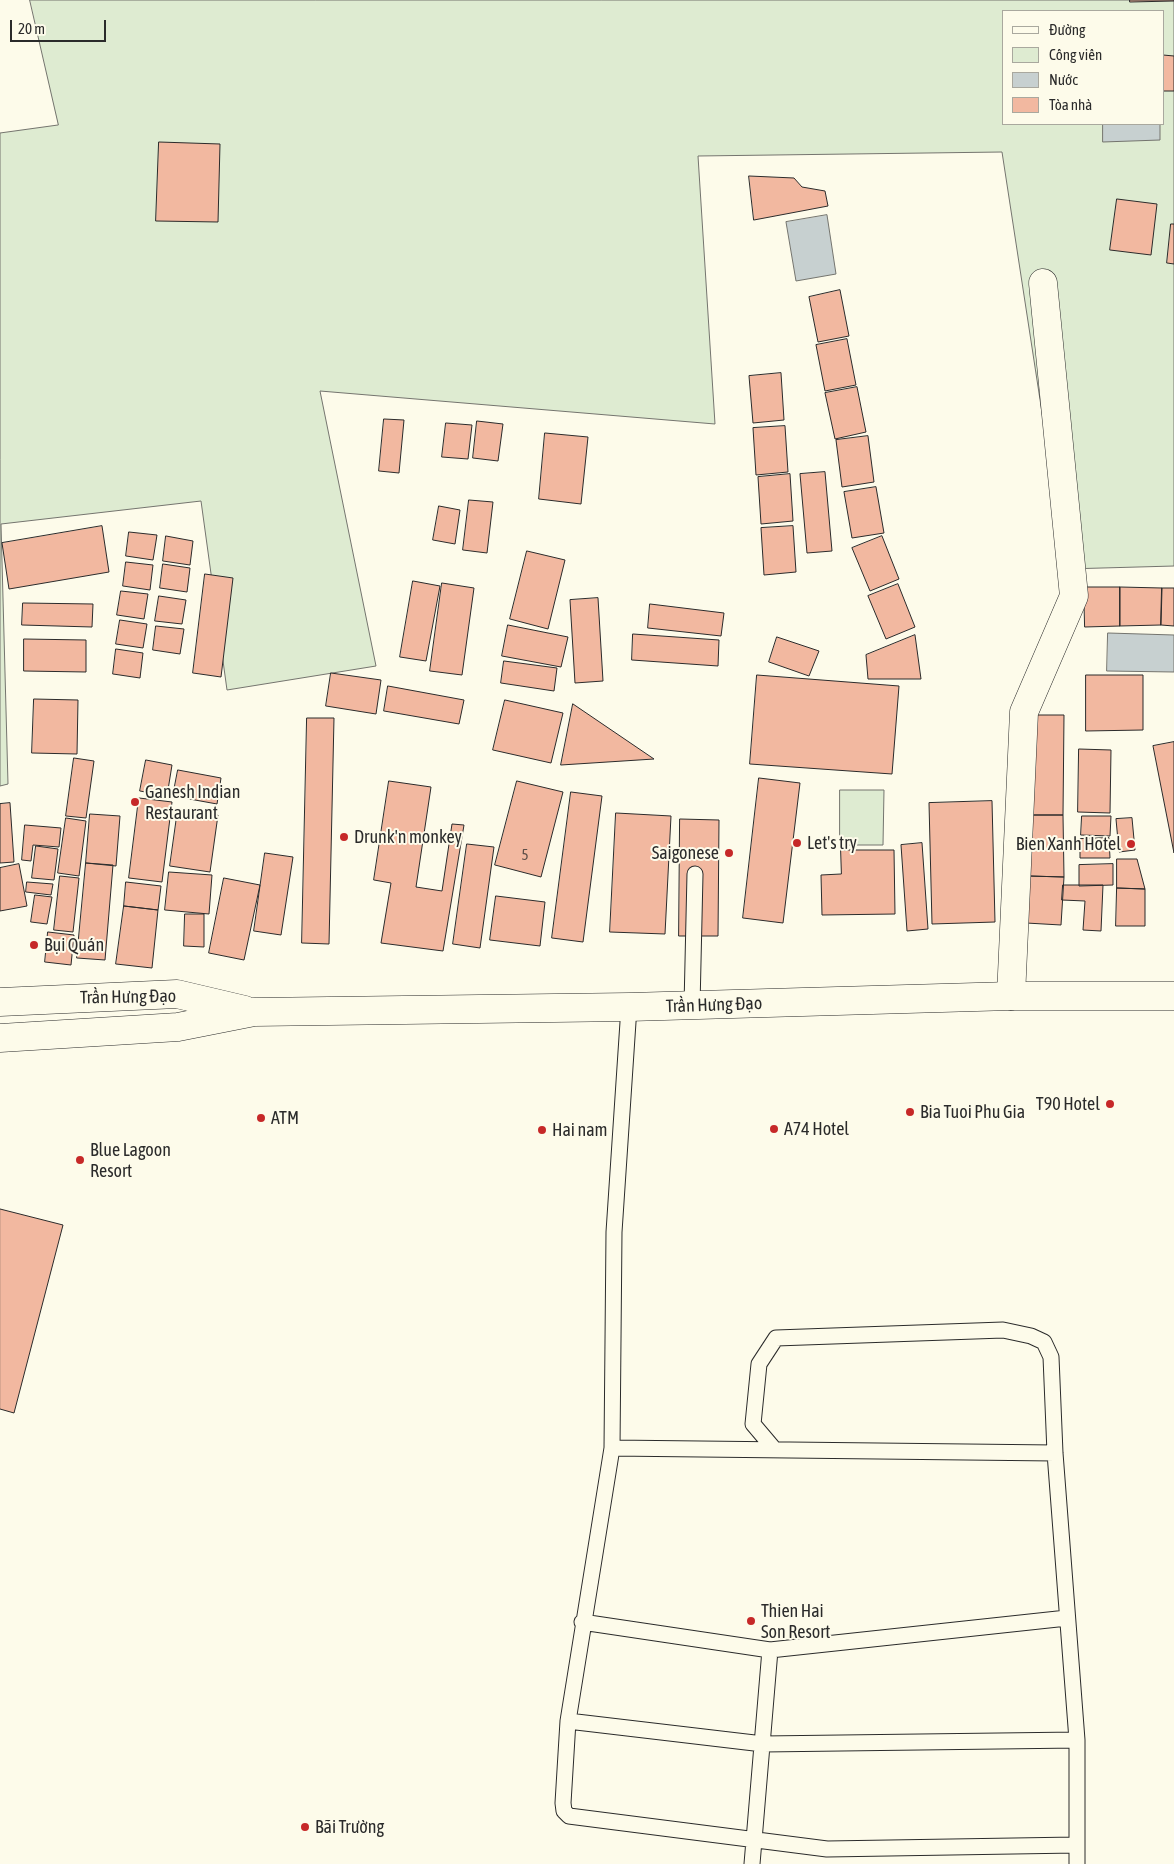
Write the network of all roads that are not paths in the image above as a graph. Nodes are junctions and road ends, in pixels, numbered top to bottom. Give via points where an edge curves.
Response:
1 (1043, 283) dead end
2 (694, 874) dead end
3 (1012, 996) junction
4 (1174, 996) edge
5 (0, 1002) edge
6 (692, 1006) junction
7 (629, 1007) junction
8 (254, 1012) junction
9 (0, 1038) edge
10 (612, 1448) junction
11 (775, 1450) junction
12 (1055, 1454) junction
13 (1067, 1618) junction
14 (582, 1622) junction
15 (770, 1650) junction
16 (568, 1721) junction
17 (1077, 1740) junction
18 (763, 1744) junction
19 (754, 1840) junction
20 (1076, 1844) junction
21 (752, 1864) edge
22 (1077, 1864) edge

1 - 3 main road via 1074,596 1024,712
2 - 6 lane
3 - 4 main road, Trần Hưng Đạo
3 - 6 main road, Trần Hưng Đạo
5 - 8 main road, Trần Hưng Đạo via 177,994
6 - 7 main road, Trần Hưng Đạo
7 - 8 main road, Trần Hưng Đạo
7 - 10 lane via 614,1232
8 - 9 main road, Trần Hưng Đạo via 178,1027
10 - 11 lane
10 - 14 lane
11 - 12 lane
11 - 12 lane via 753,1424 758,1364 776,1338 1003,1330 1044,1342 1051,1357
12 - 13 lane
13 - 15 lane
13 - 17 lane
14 - 15 lane
14 - 16 lane
15 - 18 lane
16 - 18 lane
16 - 19 lane via 562,1803 569,1816
17 - 18 lane
17 - 20 lane
18 - 19 lane
19 - 20 lane via 827,1849
19 - 21 lane
20 - 22 lane

